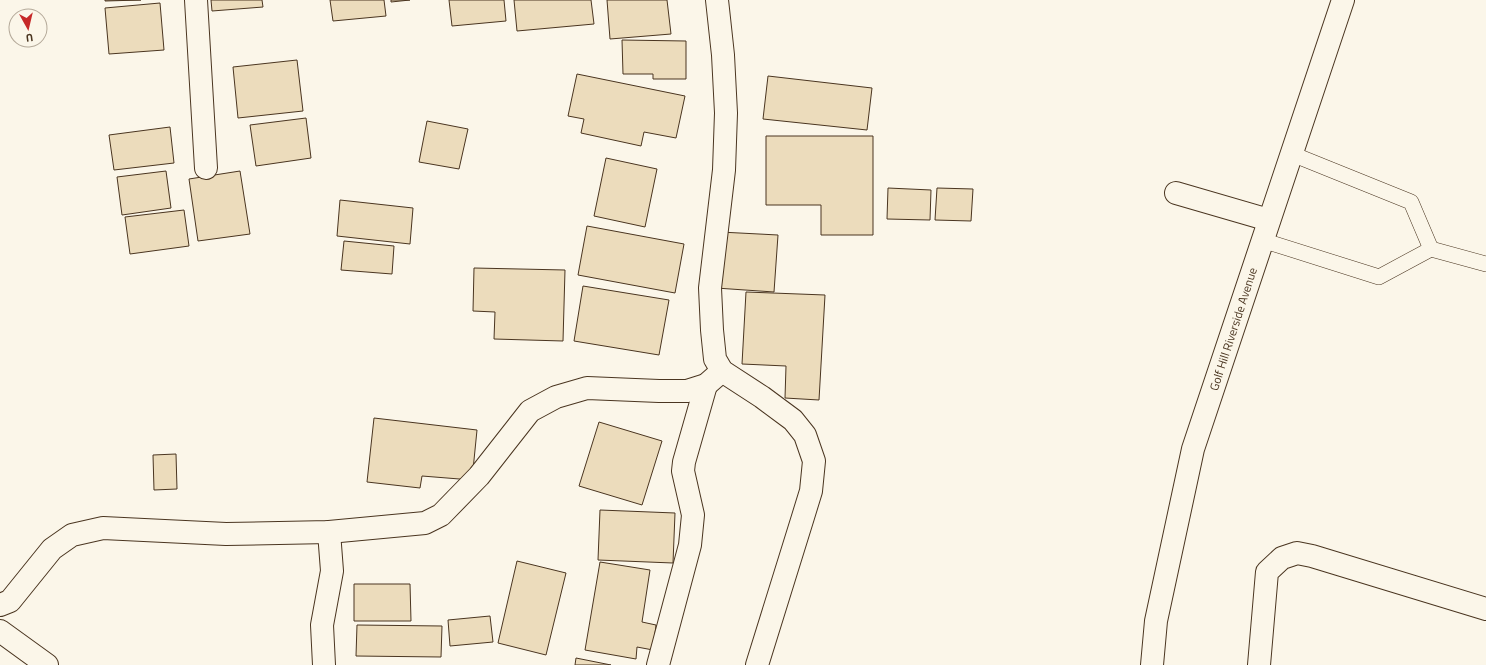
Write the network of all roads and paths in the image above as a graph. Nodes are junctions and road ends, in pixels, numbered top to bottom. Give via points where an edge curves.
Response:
1 (196, 0) edge
2 (717, 0) edge
3 (1343, 0) edge
4 (1292, 154) junction
5 (206, 168) dead end
6 (1176, 193) dead end
7 (1265, 230) junction
8 (1431, 249) junction
9 (1486, 264) edge
10 (714, 378) junction
11 (329, 532) junction
12 (0, 605) edge
13 (1486, 609) edge
14 (0, 631) edge
15 (47, 665) edge
16 (324, 665) edge
17 (658, 665) edge
18 (757, 665) edge
19 (1152, 665) edge
20 (1259, 665) edge

1 - 5 street
2 - 10 street via 726,113 724,170 710,288
3 - 4 street, Golf Hill Riverside Avenue
4 - 7 street, Golf Hill Riverside Avenue
4 - 8 lane via 1411,202
6 - 7 street
7 - 8 lane via 1379,277
7 - 19 street, Golf Hill Riverside Avenue via 1193,449 1156,621
8 - 9 lane
10 - 11 street via 687,391 587,388 556,396 530,411 479,476 441,515 425,523
10 - 17 street via 684,462 683,471 693,515 690,545
10 - 18 street via 762,397 793,420 805,435 814,461 811,491
11 - 12 street via 226,534 103,528 72,535 52,549 10,601
11 - 16 street via 332,571 322,625
13 - 20 street via 1297,553 1282,558 1267,572
14 - 15 street

